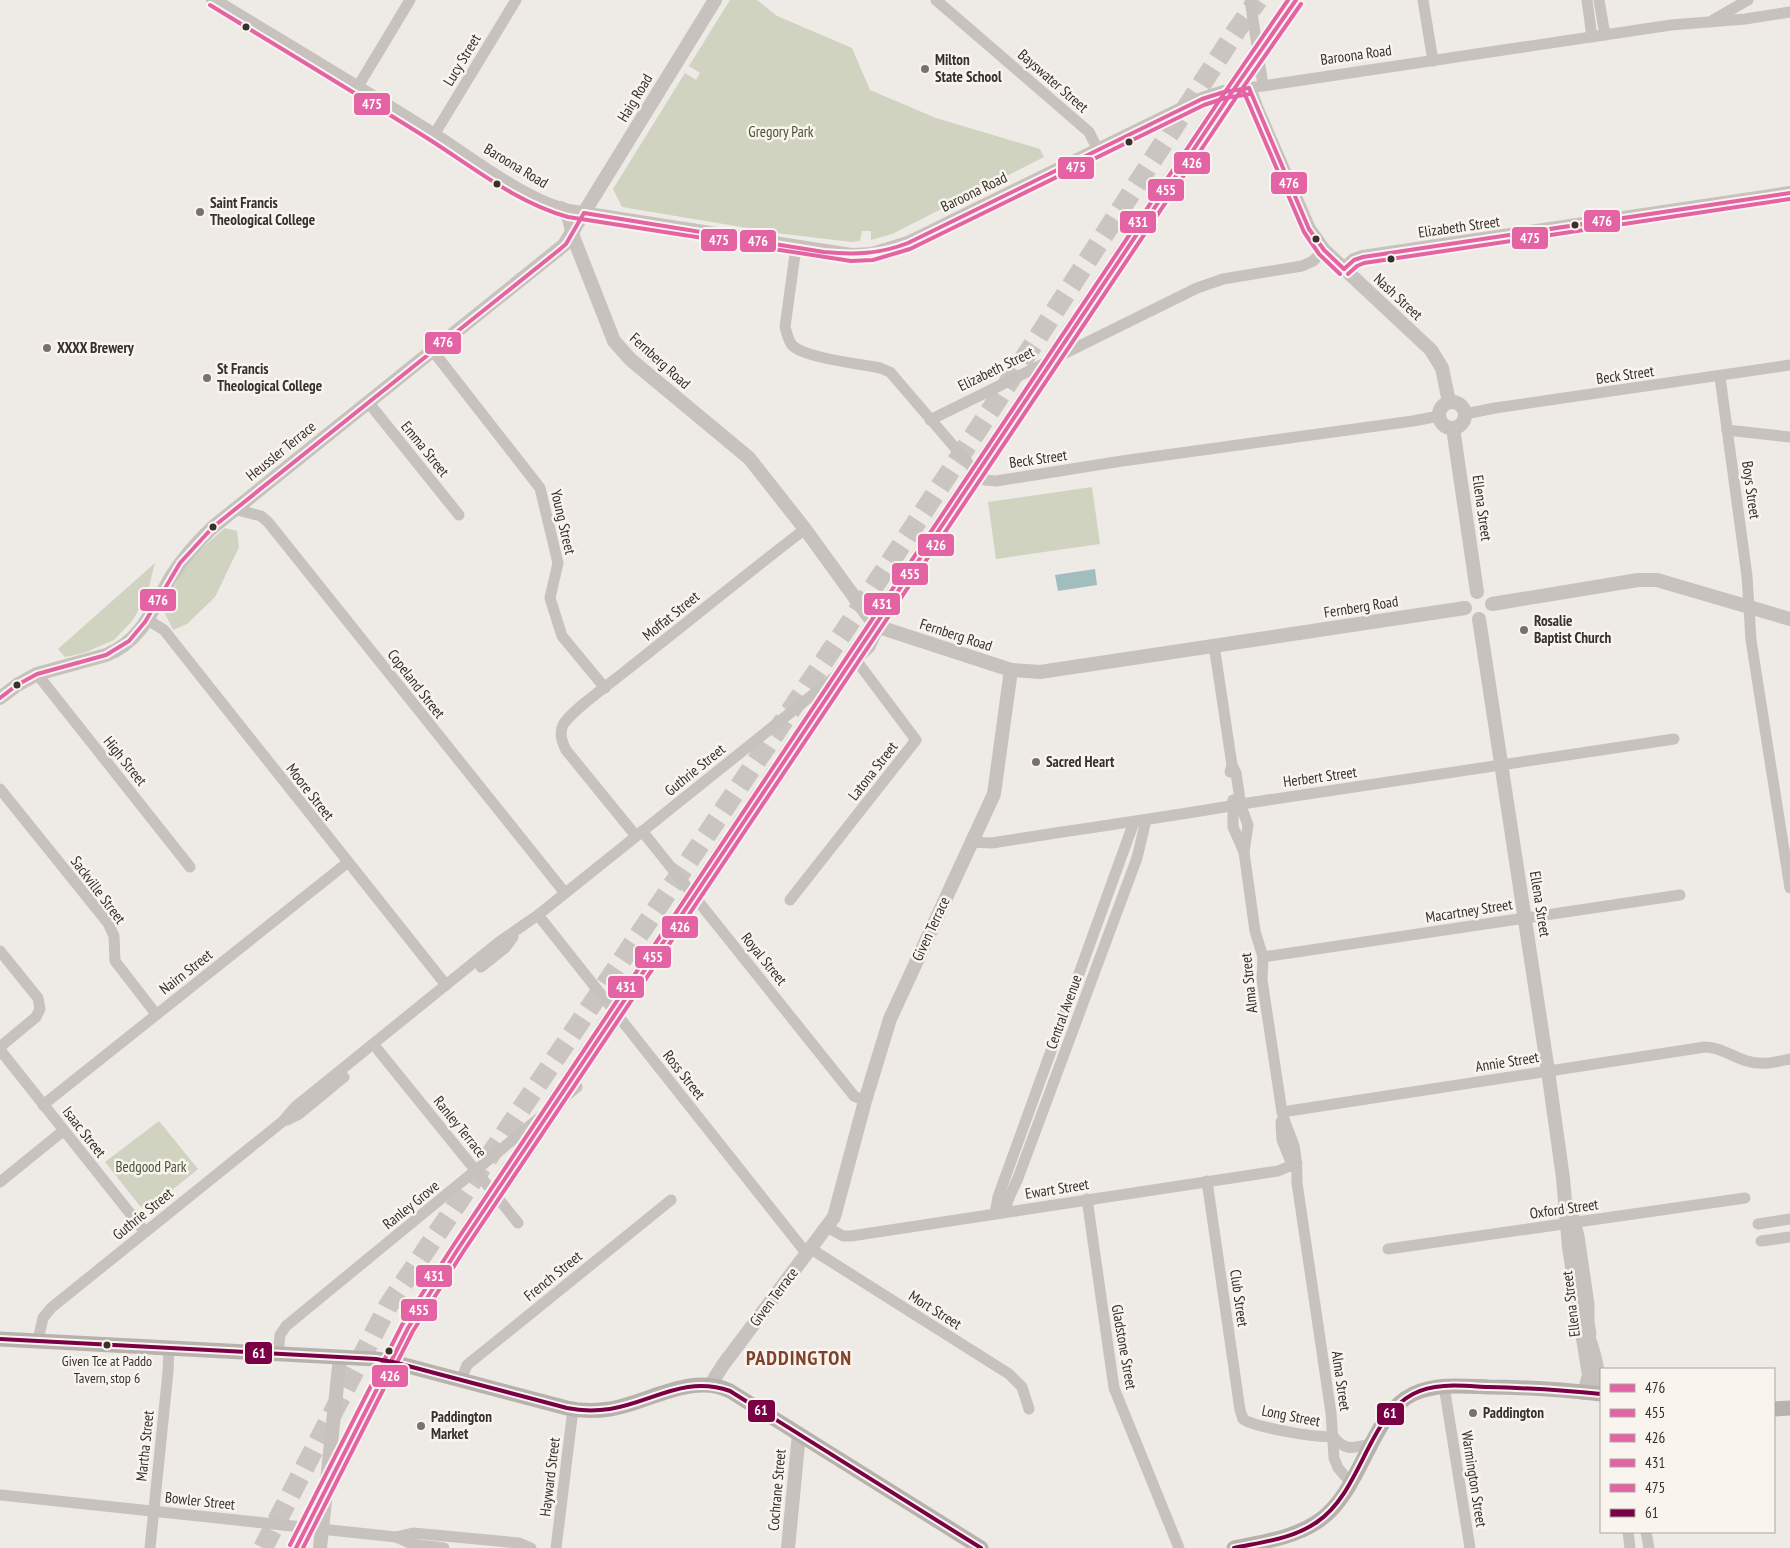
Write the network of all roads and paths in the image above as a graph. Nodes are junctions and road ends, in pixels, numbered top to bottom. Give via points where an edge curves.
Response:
1 (213, 0) edge
2 (410, 0) edge
3 (516, 0) edge
4 (715, 0) edge
5 (936, 0) edge
6 (1250, 0) edge
7 (1423, 0) edge
8 (1587, 0) edge
9 (1599, 0) edge
10 (1748, 0) edge
11 (1790, 12) edge
12 (1709, 22) junction
13 (1604, 35) junction
14 (1592, 37) junction
15 (1433, 61) junction
16 (1256, 86) junction
17 (357, 88) junction
18 (434, 135) junction
19 (1098, 150) junction
20 (1790, 193) edge
21 (561, 208) junction
22 (584, 213) junction
23 (572, 232) junction
24 (796, 247) junction
25 (1324, 250) junction
26 (1344, 270) junction
27 (433, 351) junction
28 (1790, 365) edge
29 (1720, 376) junction
30 (368, 402) junction
31 (1449, 402) junction
32 (1465, 414) junction
33 (1439, 416) junction
34 (930, 420) junction
35 (1453, 428) junction
36 (1727, 430) junction
37 (1790, 437) edge
38 (234, 509) junction
39 (459, 516) dead end
40 (804, 528) junction
41 (1477, 592) junction
42 (1492, 604) junction
43 (1465, 608) junction
44 (1749, 608) junction
45 (1479, 619) junction
46 (1790, 619) edge
47 (148, 620) junction
48 (878, 627) junction
49 (1214, 645) junction
50 (856, 660) junction
51 (1011, 670) junction
52 (37, 674) junction
53 (605, 688) junction
54 (0, 698) edge
55 (561, 731) joint
56 (1674, 739) dead end
57 (1502, 765) junction
58 (0, 789) edge
59 (1237, 805) junction
60 (1146, 820) junction
61 (1134, 822) junction
62 (639, 834) junction
63 (971, 842) junction
64 (347, 863) junction
65 (190, 867) dead end
66 (1790, 888) edge
67 (565, 893) junction
68 (1680, 895) dead end
69 (790, 900) dead end
70 (538, 915) junction
71 (1525, 918) junction
72 (521, 928) junction
73 (0, 951) edge
74 (1263, 957) junction
75 (446, 986) junction
76 (156, 1014) junction
77 (0, 1048) edge
78 (378, 1050) junction
79 (1790, 1059) edge
80 (1548, 1071) junction
81 (577, 1087) dead end
82 (865, 1101) junction
83 (43, 1105) junction
84 (1282, 1112) junction
85 (282, 1122) junction
86 (63, 1131) junction
87 (1294, 1163) junction
88 (477, 1171) junction
89 (1207, 1181) junction
90 (0, 1182) edge
91 (1745, 1198) dead end
92 (1087, 1199) junction
93 (670, 1200) dead end
94 (1000, 1213) junction
95 (1790, 1219) edge
96 (518, 1223) dead end
97 (1571, 1223) junction
98 (1758, 1224) dead end
99 (828, 1227) junction
100 (145, 1232) junction
101 (1790, 1237) edge
102 (1761, 1241) dead end
103 (1388, 1249) dead end
104 (809, 1251) junction
105 (1579, 1314) junction
106 (0, 1339) edge
107 (38, 1340) junction
108 (169, 1347) junction
109 (278, 1353) junction
110 (1594, 1354) junction
111 (340, 1357) junction
112 (461, 1380) junction
113 (711, 1384) junction
114 (1444, 1386) junction
115 (1595, 1394) edge
116 (1790, 1408) edge
117 (573, 1409) junction
118 (1029, 1409) dead end
119 (1775, 1409) edge
120 (1243, 1419) joint
121 (799, 1434) junction
122 (1333, 1436) junction
123 (1372, 1444) junction
124 (1351, 1483) junction
125 (1, 1495) dead end
126 (153, 1511) junction
127 (322, 1529) junction
128 (1628, 1533) edge
129 (1646, 1533) edge
130 (396, 1537) junction
131 (1289, 1542) edge
132 (1241, 1547) edge
133 (150, 1548) edge
134 (320, 1548) edge
135 (444, 1548) edge
136 (531, 1548) edge
137 (556, 1548) edge
138 (788, 1548) edge
139 (981, 1548) edge
140 (1179, 1548) edge
141 (1470, 1548) edge
142 (1630, 1548) edge
143 (1646, 1548) edge

1 - 17 street, Baroona Road
2 - 17 street
3 - 18 street, Lucy Street
4 - 22 street, Haig Road
5 - 19 street, Bayswater Street via 1089,132
6 - 16 street
7 - 15 street
8 - 14 street
9 - 13 street
10 - 12 street
11 - 12 street, Baroona Road
12 - 13 street, Baroona Road
13 - 14 street, Baroona Road
14 - 15 street, Baroona Road
15 - 16 street, Baroona Road
16 - 19 street, Baroona Road via 1202,99
16 - 25 street, Nash Street via 1309,229
17 - 18 street, Baroona Road
18 - 21 street, Baroona Road via 520,190
19 - 24 street, Baroona Road via 895,248 861,255
20 - 26 street, Elizabeth Street via 1363,257 1354,260
21 - 22 street, Baroona Road
21 - 23 street, Fernberg Road via 568,216
22 - 23 street, Heussler Terrace
22 - 24 street, Baroona Road
23 - 27 street, Heussler Terrace via 559,250
23 - 40 street, Fernberg Road via 614,341 631,360 749,458
24 - 34 street, Beck Street via 785,326 793,345 809,354 890,372
25 - 26 street, Nash Street
25 - 34 street, Elizabeth Street via 1302,266 1223,279 1197,288
26 - 31 street, Nash Street via 1431,350 1442,368
27 - 30 street, Heussler Terrace
27 - 53 street, Young Street via 540,488 558,562 550,598 562,636
28 - 29 street, Beck Street
29 - 32 street, Beck Street
29 - 36 street, Boys Street
30 - 38 street, Heussler Terrace
30 - 39 street, Emma Street
31 - 32 street via 1462,406
31 - 33 street via 1440,409
32 - 35 street via 1461,425
33 - 34 street, Beck Street via 990,481 978,475
33 - 35 street via 1442,424
35 - 41 street, Ellena Street
36 - 37 street
36 - 44 street, Boys Street
38 - 47 street, Heussler Terrace via 190,550
38 - 67 street, Copeland Street via 261,516 268,522
40 - 48 street, Fernberg Road
40 - 53 street, Moffat Street
41 - 42 street via 1488,597
41 - 43 street via 1466,599
42 - 44 street via 1638,580 1657,580
42 - 45 street via 1490,612
43 - 45 street via 1471,618
43 - 49 street, Fernberg Road
44 - 46 street
44 - 66 street, Boys Street
45 - 57 street, Ellena Street
47 - 52 street, Heussler Terrace via 131,641 115,652
47 - 64 street, Moore Street via 164,630
48 - 50 street, Guthrie Street via 870,647
48 - 51 street, Fernberg Road
49 - 51 street, Fernberg Road via 1053,670
49 - 59 street, Alma Street via 1232,765 1230,781
50 - 62 street, Guthrie Street
50 - 69 street, Latona Street via 916,740
51 - 63 street, Given Terrace via 994,794
52 - 54 street, Heussler Terrace
52 - 65 street, High Street
53 - 55 street, Moffat Street via 569,718
55 - 62 street, Royal Street via 566,750
56 - 57 street, Herbert Street
57 - 59 street, Herbert Street
57 - 71 street, Ellena Street
58 - 76 street, Sackville Street via 108,923 114,936 115,961
59 - 60 street, Herbert Street
59 - 74 street, Alma Street via 1234,831 1244,852 1255,931
60 - 61 street, Herbert Street
60 - 94 street, Central Avenue via 1137,858 1018,1178
61 - 63 street, Herbert Street via 992,843
61 - 94 street, Central Avenue via 995,1208
62 - 67 street, Guthrie Street
62 - 82 street, Royal Street via 854,1096
63 - 82 street, Given Terrace via 890,1019
64 - 75 street, Moore Street
64 - 76 street, Nairn Street
67 - 70 street, Guthrie Street
68 - 71 street, Macartney Street
70 - 72 street, Guthrie Street
70 - 104 street, Ross Street
71 - 74 street, Macartney Street
71 - 80 street, Ellena Street
72 - 75 street, Guthrie Street
72 - 78 street, Guthrie Street via 505,948
73 - 77 street via 38,998 40,1009 36,1017
74 - 84 street, Alma Street via 1262,980
75 - 85 street, Guthrie Street via 295,1107
76 - 83 street, Nairn Street
77 - 83 street, Isaac Street
78 - 85 street, Guthrie Street via 299,1114
78 - 88 street, Ranley Terrace
79 - 80 street, Annie Street via 1756,1063 1706,1047
80 - 84 street, Annie Street
80 - 97 street, Ellena Street via 1564,1195
81 - 88 street, Ranley Grove
82 - 99 street, Given Terrace via 838,1205
83 - 86 street, Isaac Street
84 - 87 street, Alma Street via 1281,1136
85 - 100 street, Guthrie Street
86 - 90 street
86 - 100 street, Isaac Street
87 - 89 street, Ewart Street via 1278,1171
87 - 122 street, Alma Street
88 - 96 street, Ranley Terrace
88 - 109 street, Ranley Grove via 286,1326 280,1335
89 - 92 street, Ewart Street
89 - 120 street, Club Street
91 - 97 street, Oxford Street
92 - 94 street, Ewart Street
92 - 140 street, Gladstone Street via 1114,1388
93 - 112 street, French Street via 466,1365
94 - 99 street, Ewart Street via 851,1236 843,1236
95 - 98 street
97 - 103 street, Oxford Street
97 - 105 street, Ellena Street
97 - 110 street, Ellena Street via 1589,1304
99 - 104 street, Given Terrace
100 - 107 street, Guthrie Street via 47,1312
101 - 102 street
104 - 113 street, Given Terrace
104 - 118 street, Mort Street via 1009,1374 1022,1387
105 - 110 street, Ellena Street
105 - 115 street, Ellena Street via 1588,1380
106 - 107 main road
107 - 108 main road
108 - 109 main road
108 - 126 street, Martha Street
109 - 111 main road
110 - 115 street, Ellena Street via 1599,1381
111 - 112 main road via 385,1360
111 - 127 street
112 - 117 main road
113 - 117 main road via 690,1386 610,1409
113 - 121 main road via 730,1391
114 - 115 main road via 1517,1387
114 - 123 main road via 1418,1392 1401,1402 1386,1419
114 - 141 street, Warmington Street
116 - 119 main road
117 - 137 street, Hayward Street
120 - 122 street, Long Street via 1318,1437
121 - 138 street, Cochrane Street
121 - 139 main road
122 - 123 street via 1347,1448
122 - 124 street, Alma Street via 1335,1460
123 - 124 main road
124 - 131 main road via 1328,1514
125 - 126 street, Bowler Street
126 - 127 street, Bowler Street
126 - 133 street, Martha Street
127 - 130 street, Bowler Street
127 - 134 street
128 - 142 street
129 - 143 street
130 - 135 street, Bowler Street via 412,1544
130 - 136 street, Bowler Street via 413,1533 519,1543
131 - 132 main road

